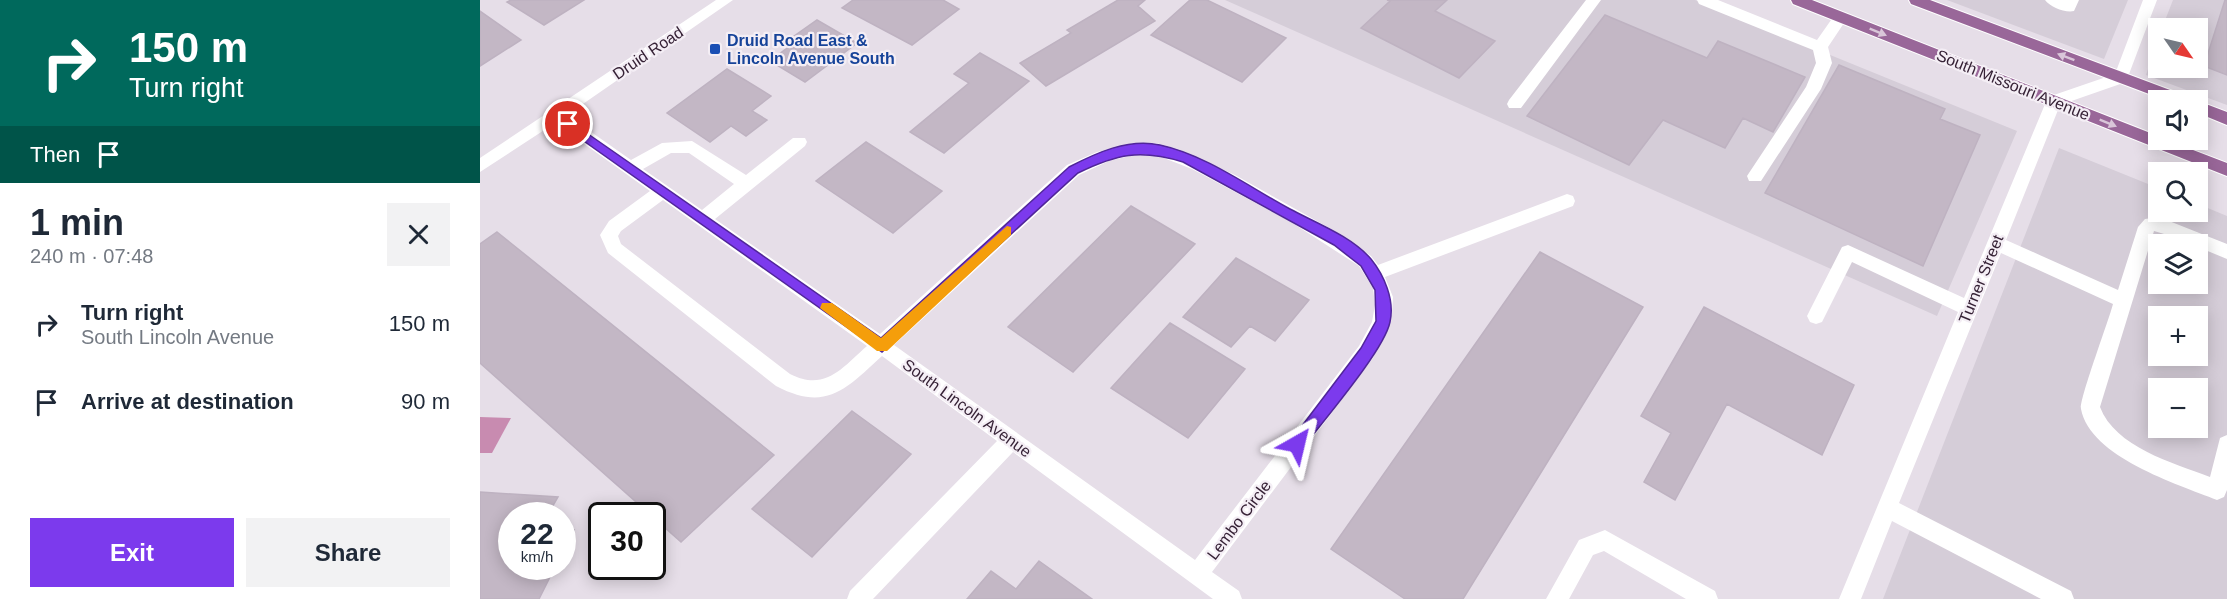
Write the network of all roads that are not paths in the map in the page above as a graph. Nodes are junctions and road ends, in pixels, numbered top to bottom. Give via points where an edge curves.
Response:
1 (726, 0) edge
2 (1594, 0) edge
3 (1704, 0) edge
4 (1798, 0) edge
5 (2052, 0) edge
6 (2150, 0) edge
7 (1926, 2) edge
8 (2071, 3) edge
9 (1841, 17) junction
10 (1820, 47) junction
11 (2121, 78) junction
12 (2153, 90) edge
13 (2054, 101) junction
14 (1515, 104) dead end
15 (2208, 112) edge
16 (555, 115) junction
17 (2227, 119) edge
18 (799, 142) dead end
19 (480, 166) edge
20 (631, 168) junction
21 (2227, 170) edge
22 (1755, 176) dead end
23 (746, 184) junction
24 (663, 191) junction
25 (1567, 201) dead end
26 (702, 219) junction
27 (1996, 243) junction
28 (2227, 252) edge
29 (1373, 274) junction
30 (2122, 300) junction
31 (1969, 309) junction
32 (1816, 316) dead end
33 (882, 346) junction
34 (1011, 440) junction
35 (2227, 444) edge
36 (2222, 497) edge
37 (1888, 508) junction
38 (1197, 574) junction
39 (858, 599) edge
40 (1231, 599) edge
41 (1557, 599) edge
42 (1707, 599) edge
43 (1850, 599) edge
44 (2063, 599) edge

1 - 16 street, Druid Road
2 - 14 street
3 - 10 street
4 - 9 main road, South Missouri Avenue
5 - 8 street
6 - 11 street
11 -> 7 main road
9 - 10 street
9 -> 13 main road, South Missouri Avenue
10 - 22 street via 1824,63 1813,89
11 - 12 main road
11 - 13 street
13 -> 21 main road, South Missouri Avenue
13 - 27 street, Turner Street
15 - 17 main road
16 - 19 street, Druid Road
16 - 20 street, South Lincoln Avenue
18 - 23 street
20 - 23 street via 668,147 692,147
20 - 24 street, South Lincoln Avenue
23 - 26 street
24 - 26 street, South Lincoln Avenue
24 - 33 street, Lembo Circle via 615,226 609,235 614,248 783,380 804,392 822,390 845,378
25 - 29 street
26 - 33 street, South Lincoln Avenue
27 - 30 street
27 - 31 street, Turner Street
28 - 30 street via 2151,224 2143,233
29 - 33 street, Lembo Circle via 1365,262 1339,242 1187,159 1158,150 1131,149 1101,156 1073,170
29 - 38 street, Lembo Circle via 1382,289 1383,322 1366,352
30 - 36 street via 2090,407 2091,417 2120,446
31 - 32 street via 1848,252
31 - 37 street, Turner Street
33 - 34 street, South Lincoln Avenue
34 - 38 street, South Lincoln Avenue
34 - 39 street
35 - 36 street
37 - 43 street, Turner Street
37 - 44 street
38 - 40 street, South Lincoln Avenue
41 - 42 street via 1586,547 1605,540

